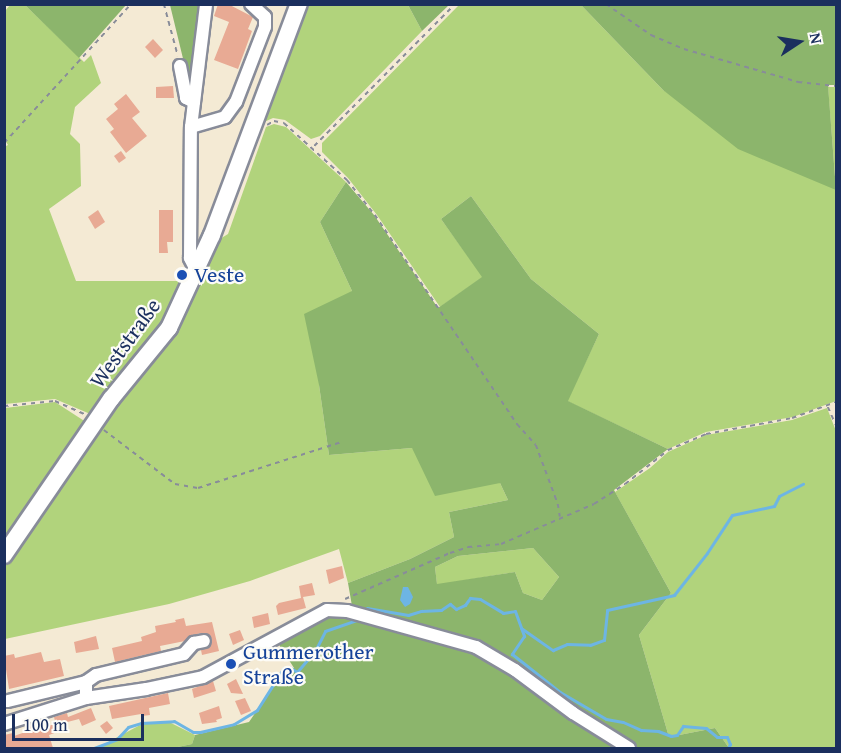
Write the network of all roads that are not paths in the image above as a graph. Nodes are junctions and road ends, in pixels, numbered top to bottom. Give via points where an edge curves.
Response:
1 (206, 4) edge
2 (251, 4) edge
3 (299, 4) edge
4 (180, 66) road end
5 (194, 102) junction
6 (191, 127) junction
7 (196, 272) junction
8 (4, 555) edge
9 (204, 641) dead end
10 (86, 682) junction
11 (86, 698) junction
12 (8, 701) dead end
13 (4, 724) edge
14 (629, 748) edge

1 - 5 street
2 - 6 street via 264,17 265,27 236,102 225,117
3 - 7 main road, Weststraße
4 - 5 street via 186,98
5 - 6 street
6 - 7 street via 190,258
7 - 8 main road, Weststraße via 169,328 111,399
9 - 10 street via 194,643 184,654 96,675
10 - 11 street
10 - 12 street
11 - 13 street
11 - 14 street via 203,677 327,610 362,614 476,647

